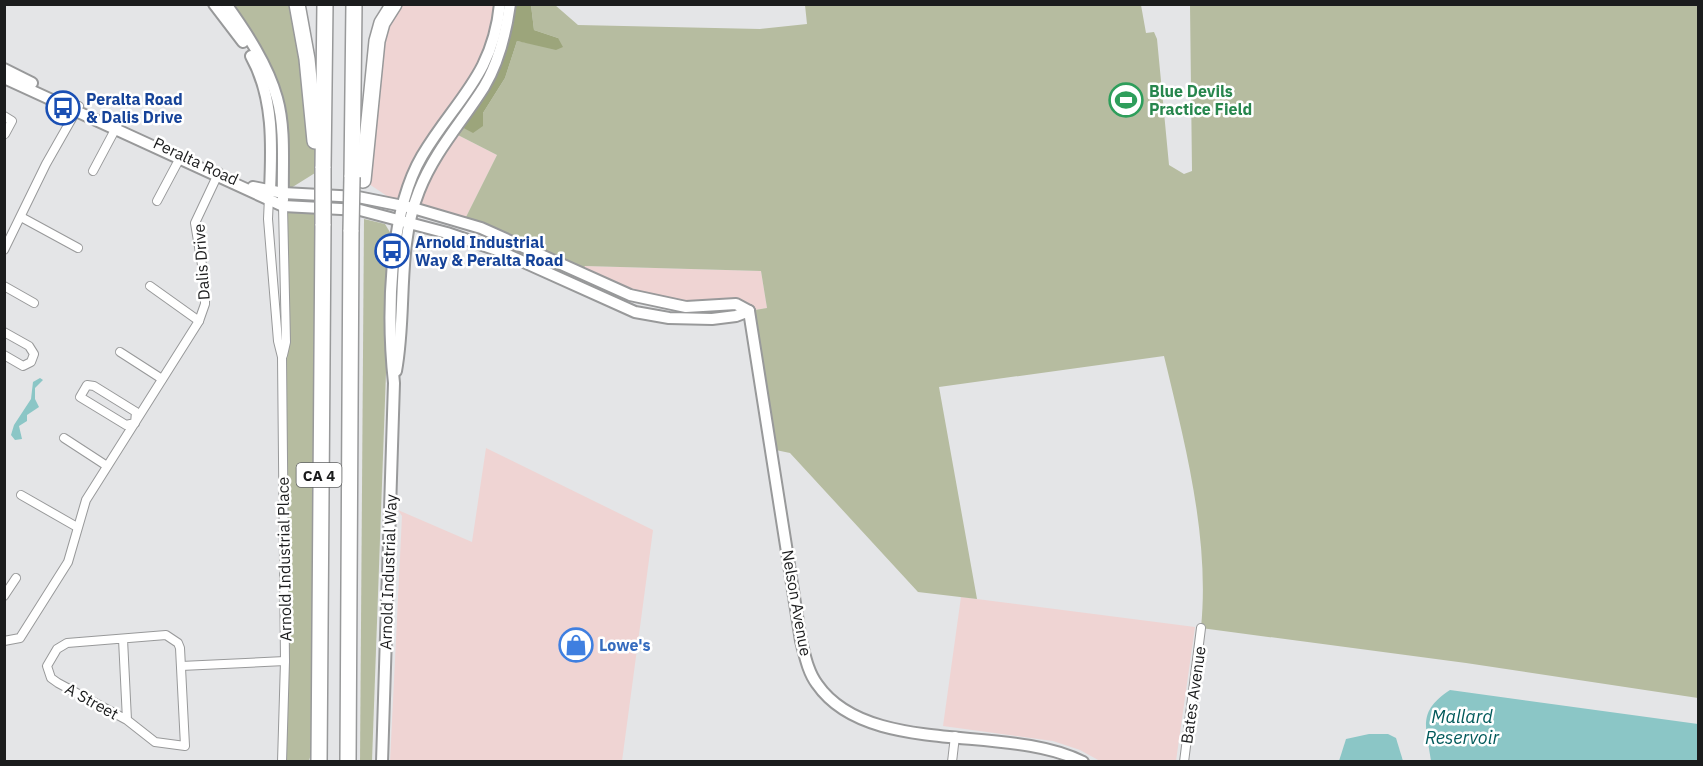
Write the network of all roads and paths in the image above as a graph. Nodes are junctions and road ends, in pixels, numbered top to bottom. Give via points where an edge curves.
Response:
1 (214, 4) edge
2 (226, 4) edge
3 (297, 4) edge
4 (325, 4) edge
5 (354, 4) edge
6 (394, 4) edge
7 (500, 4) edge
8 (510, 4) edge
9 (4, 69) edge
10 (4, 78) edge
11 (78, 109) junction
12 (4, 117) edge
13 (116, 127) junction
14 (5, 134) edge
15 (181, 157) junction
16 (320, 166) junction
17 (93, 171) dead end
18 (218, 175) junction
19 (357, 178) junction
20 (283, 193) junction
21 (270, 196) junction
22 (158, 201) dead end
23 (283, 206) junction
24 (407, 207) junction
25 (21, 217) junction
26 (398, 222) junction
27 (409, 225) junction
28 (4, 249) edge
29 (78, 249) dead end
30 (4, 286) edge
31 (150, 286) dead end
32 (34, 303) dead end
33 (749, 311) junction
34 (199, 321) junction
35 (4, 332) edge
36 (120, 352) dead end
37 (4, 355) edge
38 (282, 357) junction
39 (162, 379) junction
40 (394, 383) junction
41 (135, 423) junction
42 (64, 438) dead end
43 (107, 466) junction
44 (21, 495) dead end
45 (77, 527) junction
46 (16, 578) dead end
47 (4, 596) edge
48 (1201, 628) dead end
49 (123, 639) junction
50 (4, 641) edge
51 (285, 661) junction
52 (181, 666) junction
53 (350, 718) junction
54 (127, 720) junction
55 (319, 725) junction
56 (955, 736) junction
57 (282, 762) edge
58 (309, 762) edge
59 (319, 762) edge
60 (348, 762) edge
61 (355, 762) edge
62 (382, 762) edge
63 (952, 762) edge
64 (1083, 762) edge
65 (1184, 762) edge

1 - 21 street, Arnold Industrial Place via 242,41 263,84 271,126
2 - 20 street, Arnold Industrial Place via 267,72 277,97
3 - 16 highway
4 - 16 highway, CA 4
5 - 19 highway
6 - 19 highway via 377,41
7 - 24 street, Arnold Industrial Way via 486,60 472,88 422,157
8 - 24 street, Arnold Industrial Way via 489,76
9 - 11 street, Peralta Road
10 - 11 street, Peralta Road
11 - 13 street, Peralta Road
11 - 25 street
12 - 14 street via 12,121
13 - 15 street, Peralta Road
13 - 17 street
15 - 18 street, Peralta Road
15 - 22 street
16 - 55 highway, CA 4, bridge via 323,221
18 - 21 street, Peralta Road
18 - 34 street, Dalis Drive via 195,223 205,283 205,304
19 - 53 highway, CA 4 via 352,316
20 - 21 street, Peralta Road
20 - 23 street, Arnold Industrial Place
20 - 24 street, Peralta Road via 358,197
21 - 23 street, Peralta Road
21 - 38 street, Arnold Industrial Place
23 - 26 street, Peralta Road via 360,210
23 - 38 street, Arnold Industrial Place via 286,342
24 - 26 street, Arnold Industrial Way
24 - 27 street, Arnold Industrial Way
24 - 33 street, Peralta Road via 481,228 647,301 686,307 736,304
25 - 28 street
25 - 29 street
26 - 27 street, Peralta Road
26 - 40 street, Arnold Industrial Way via 390,348
27 - 33 street, Peralta Road via 497,250 635,312 712,319
27 - 40 street, Arnold Industrial Way
30 - 32 street
31 - 34 street, Dalis Drive
33 - 56 street, Nelson Avenue via 798,625 810,671 831,701 854,717 869,723
34 - 39 street, Dalis Drive
35 - 37 street via 29,346 34,354 31,362 23,366
36 - 39 street
38 - 51 street, Arnold Industrial Place
39 - 41 street, Dalis Drive
40 - 62 street, Arnold Industrial Way
41 - 41 street via 136,412 94,386 82,389 80,397 86,403 126,425
41 - 43 street, Dalis Drive
42 - 43 street
43 - 45 street, Dalis Drive via 86,500
44 - 45 street
45 - 50 street, Dalis Drive via 68,562 20,638
46 - 47 street
48 - 65 street, Bates Avenue
49 - 52 street, A Street via 166,635 178,643
49 - 54 street, A Street
49 - 54 street, A Street via 67,643 49,660 48,671 58,683
51 - 52 street
51 - 57 street, Arnold Industrial Place
52 - 54 street, A Street via 186,746 155,742
53 - 60 highway, CA 4
53 - 61 highway
55 - 58 highway
55 - 59 highway, CA 4
56 - 63 street
56 - 64 street, Nelson Avenue via 1053,750

